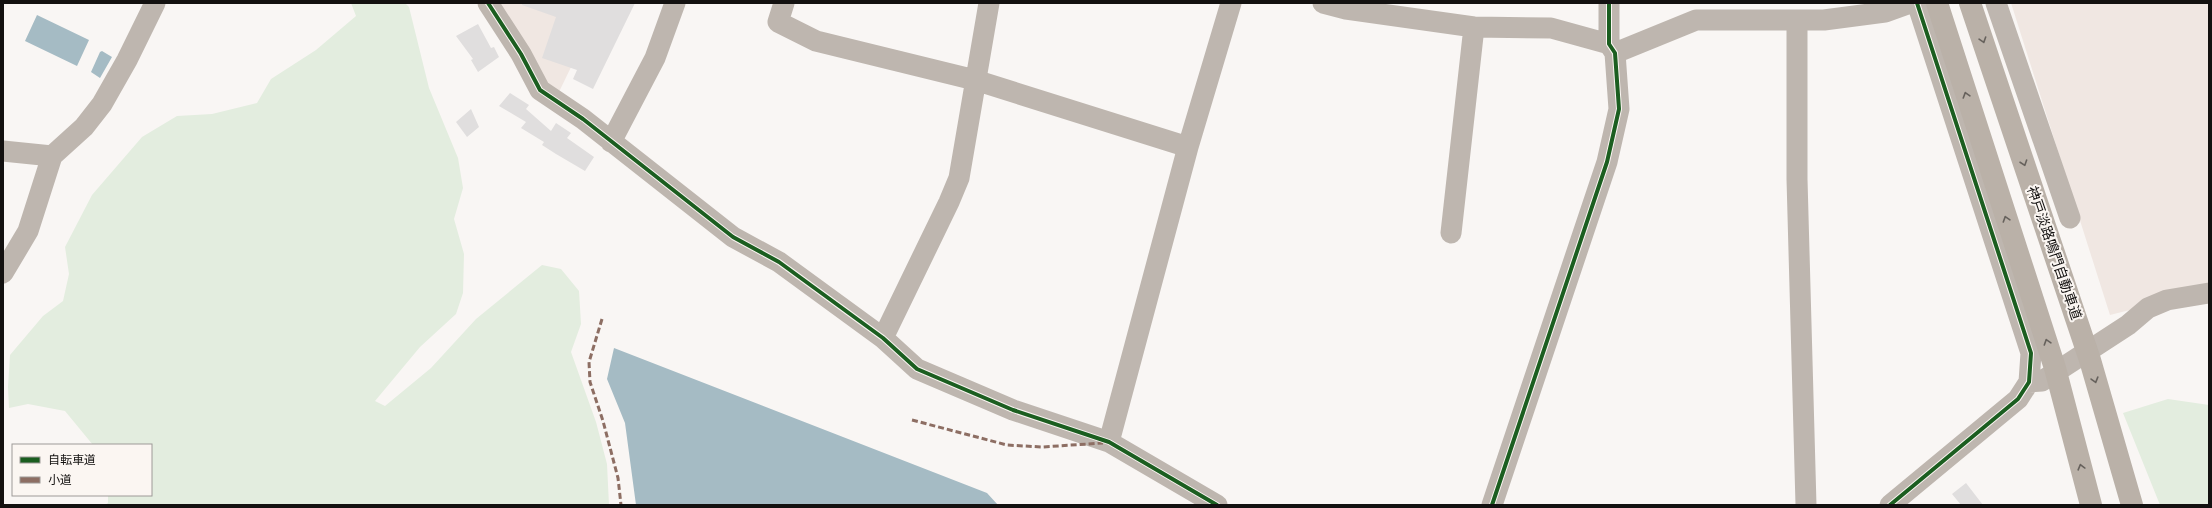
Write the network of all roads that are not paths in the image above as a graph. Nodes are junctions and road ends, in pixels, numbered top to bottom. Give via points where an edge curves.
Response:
1 (155, 3) edge
2 (488, 3) edge
3 (675, 3) edge
4 (784, 3) edge
5 (989, 3) edge
6 (1231, 3) edge
7 (1323, 3) edge
8 (1609, 3) edge
9 (1910, 3) edge
10 (1917, 3) edge
11 (1937, 3) edge
12 (1970, 3) edge
13 (1996, 3) edge
14 (1797, 20) junction
15 (1474, 27) junction
16 (1612, 49) junction
17 (975, 80) junction
18 (611, 142) junction
19 (1188, 147) junction
20 (3, 151) edge
21 (52, 156) junction
22 (2070, 218) dead end
23 (1450, 233) dead end
24 (3, 273) edge
25 (2209, 293) edge
26 (883, 338) junction
27 (2029, 382) junction
28 (1109, 442) junction
29 (1217, 505) edge
30 (1492, 505) edge
31 (1806, 505) edge
32 (1890, 505) edge
33 (2091, 505) edge
34 (2132, 505) edge

1 - 21 street via 128,60 102,104 84,127
2 - 18 street via 521,54 540,90 583,119
3 - 18 street via 656,58
4 - 17 street via 778,22 816,41
5 - 17 street
6 - 19 street
7 - 15 street via 1359,12
8 - 16 street
9 - 14 street via 1885,12 1824,20
10 - 27 street via 2031,353
33 -> 11 highway, bridge via 2055,368
12 -> 34 highway, 神戸淡路鳴門自動車道, bridge via 2090,360
13 - 22 street
14 - 16 street via 1696,20
14 - 31 street
15 - 16 street via 1551,28
15 - 23 street
16 - 30 street via 1619,109 1606,162
17 - 19 street
17 - 26 street via 959,178
18 - 26 street via 733,237 779,262
19 - 28 street
20 - 21 street
21 - 24 street via 28,231
25 - 27 street via 2167,300 2148,308 2128,325 2042,381
26 - 28 street via 917,369 1013,410
27 - 32 street via 2018,399
28 - 29 street

